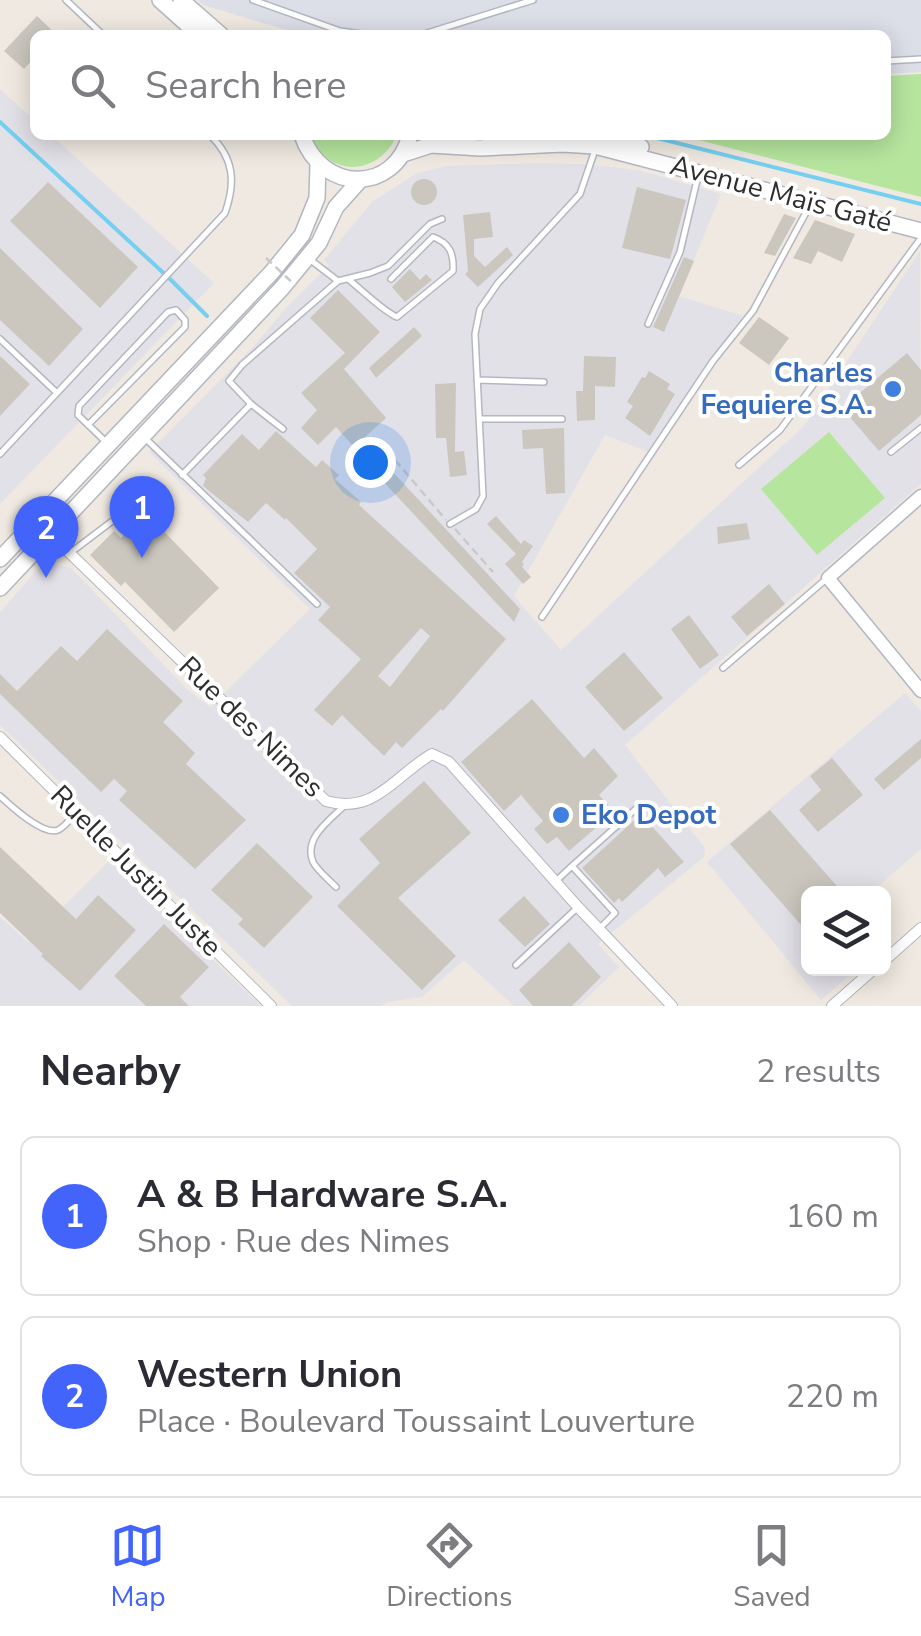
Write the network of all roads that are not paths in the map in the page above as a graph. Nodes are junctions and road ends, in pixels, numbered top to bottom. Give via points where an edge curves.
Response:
1 (66, 0) edge
2 (160, 0) edge
3 (181, 0) edge
4 (253, 0) edge
5 (533, 0) edge
6 (98, 30) edge
7 (193, 30) edge
8 (215, 30) edge
9 (337, 30) edge
10 (437, 30) edge
11 (921, 58) edge
12 (891, 61) edge
13 (215, 140) edge
14 (304, 140) edge
15 (408, 140) edge
16 (616, 140) edge
17 (591, 141) edge
18 (403, 154) junction
19 (318, 164) junction
20 (698, 172) junction
21 (361, 179) junction
22 (812, 202) junction
23 (442, 219) dead end
24 (921, 220) edge
25 (921, 234) edge
26 (307, 258) junction
27 (348, 279) junction
28 (391, 279) dead end
29 (338, 280) junction
30 (648, 324) dead end
31 (0, 339) edge
32 (477, 380) junction
33 (544, 382) dead end
34 (57, 393) junction
35 (252, 404) junction
36 (479, 419) junction
37 (562, 419) dead end
38 (88, 425) junction
39 (283, 428) dead end
40 (921, 428) edge
41 (144, 436) junction
42 (109, 444) junction
43 (891, 452) dead end
44 (0, 454) edge
45 (739, 465) dead end
46 (182, 475) junction
47 (921, 496) edge
48 (111, 522) dead end
49 (450, 524) road end
50 (51, 535) junction
51 (70, 553) junction
52 (0, 559) edge
53 (828, 578) junction
54 (0, 588) edge
55 (316, 604) dead end
56 (542, 617) dead end
57 (723, 668) dead end
58 (921, 690) edge
59 (0, 736) edge
60 (0, 796) edge
61 (344, 806) junction
62 (638, 807) dead end
63 (76, 812) junction
64 (572, 866) junction
65 (555, 881) junction
66 (336, 887) dead end
67 (578, 907) junction
68 (921, 928) edge
69 (599, 930) junction
70 (891, 955) edge
71 (516, 965) dead end
72 (866, 976) edge
73 (271, 1006) edge
74 (672, 1006) edge
75 (832, 1006) edge

1 - 6 lane
2 - 7 main road
3 - 8 main road
4 - 9 lane
5 - 10 lane
11 - 12 lane
13 - 34 lane via 230,165 225,212
14 - 19 main road
15 - 18 main road
16 - 24 main road, Avenue Maïs Gaté
17 - 18 main road, Avenue Maïs Gaté via 431,145
17 - 20 main road, Avenue Maïs Gaté
17 - 32 lane via 580,194 480,309
18 - 21 main road via 378,175
19 - 21 main road via 331,174
19 - 42 main road via 317,198 302,234
20 - 22 main road, Avenue Maïs Gaté
20 - 30 lane via 680,252
21 - 26 main road
22 - 25 main road, Avenue Maïs Gaté
22 - 56 lane via 753,311
23 - 27 lane via 388,266
25 - 45 lane via 780,430
26 - 29 lane
26 - 41 main road
27 - 28 lane via 398,317 453,271 453,254 433,237
27 - 29 lane
29 - 35 lane via 228,381
31 - 34 lane
32 - 33 lane
32 - 36 lane
34 - 44 lane
35 - 39 lane
35 - 46 lane
36 - 37 lane
36 - 49 lane via 484,496
38 - 38 lane via 185,327 176,310 79,406
38 - 42 lane
40 - 43 lane
41 - 46 lane
41 - 50 main road
42 - 52 main road
46 - 55 lane
47 - 53 street
48 - 51 lane
50 - 51 street, Rue des Nimes
50 - 54 main road
51 - 61 street, Rue des Nimes via 326,801
53 - 57 lane
53 - 58 street
59 - 63 street, Ruelle Justin Juste
60 - 63 lane via 51,832
61 - 65 street, Rue des Nimes via 378,796 432,754 449,762
61 - 66 lane via 312,846 313,862
62 - 64 lane
63 - 73 street, Ruelle Justin Juste
64 - 65 lane
64 - 69 lane via 616,913
65 - 67 street, Rue des Nimes
67 - 69 street, Rue des Nimes
67 - 71 lane
68 - 70 street
69 - 74 street, Rue des Nimes
72 - 75 street

